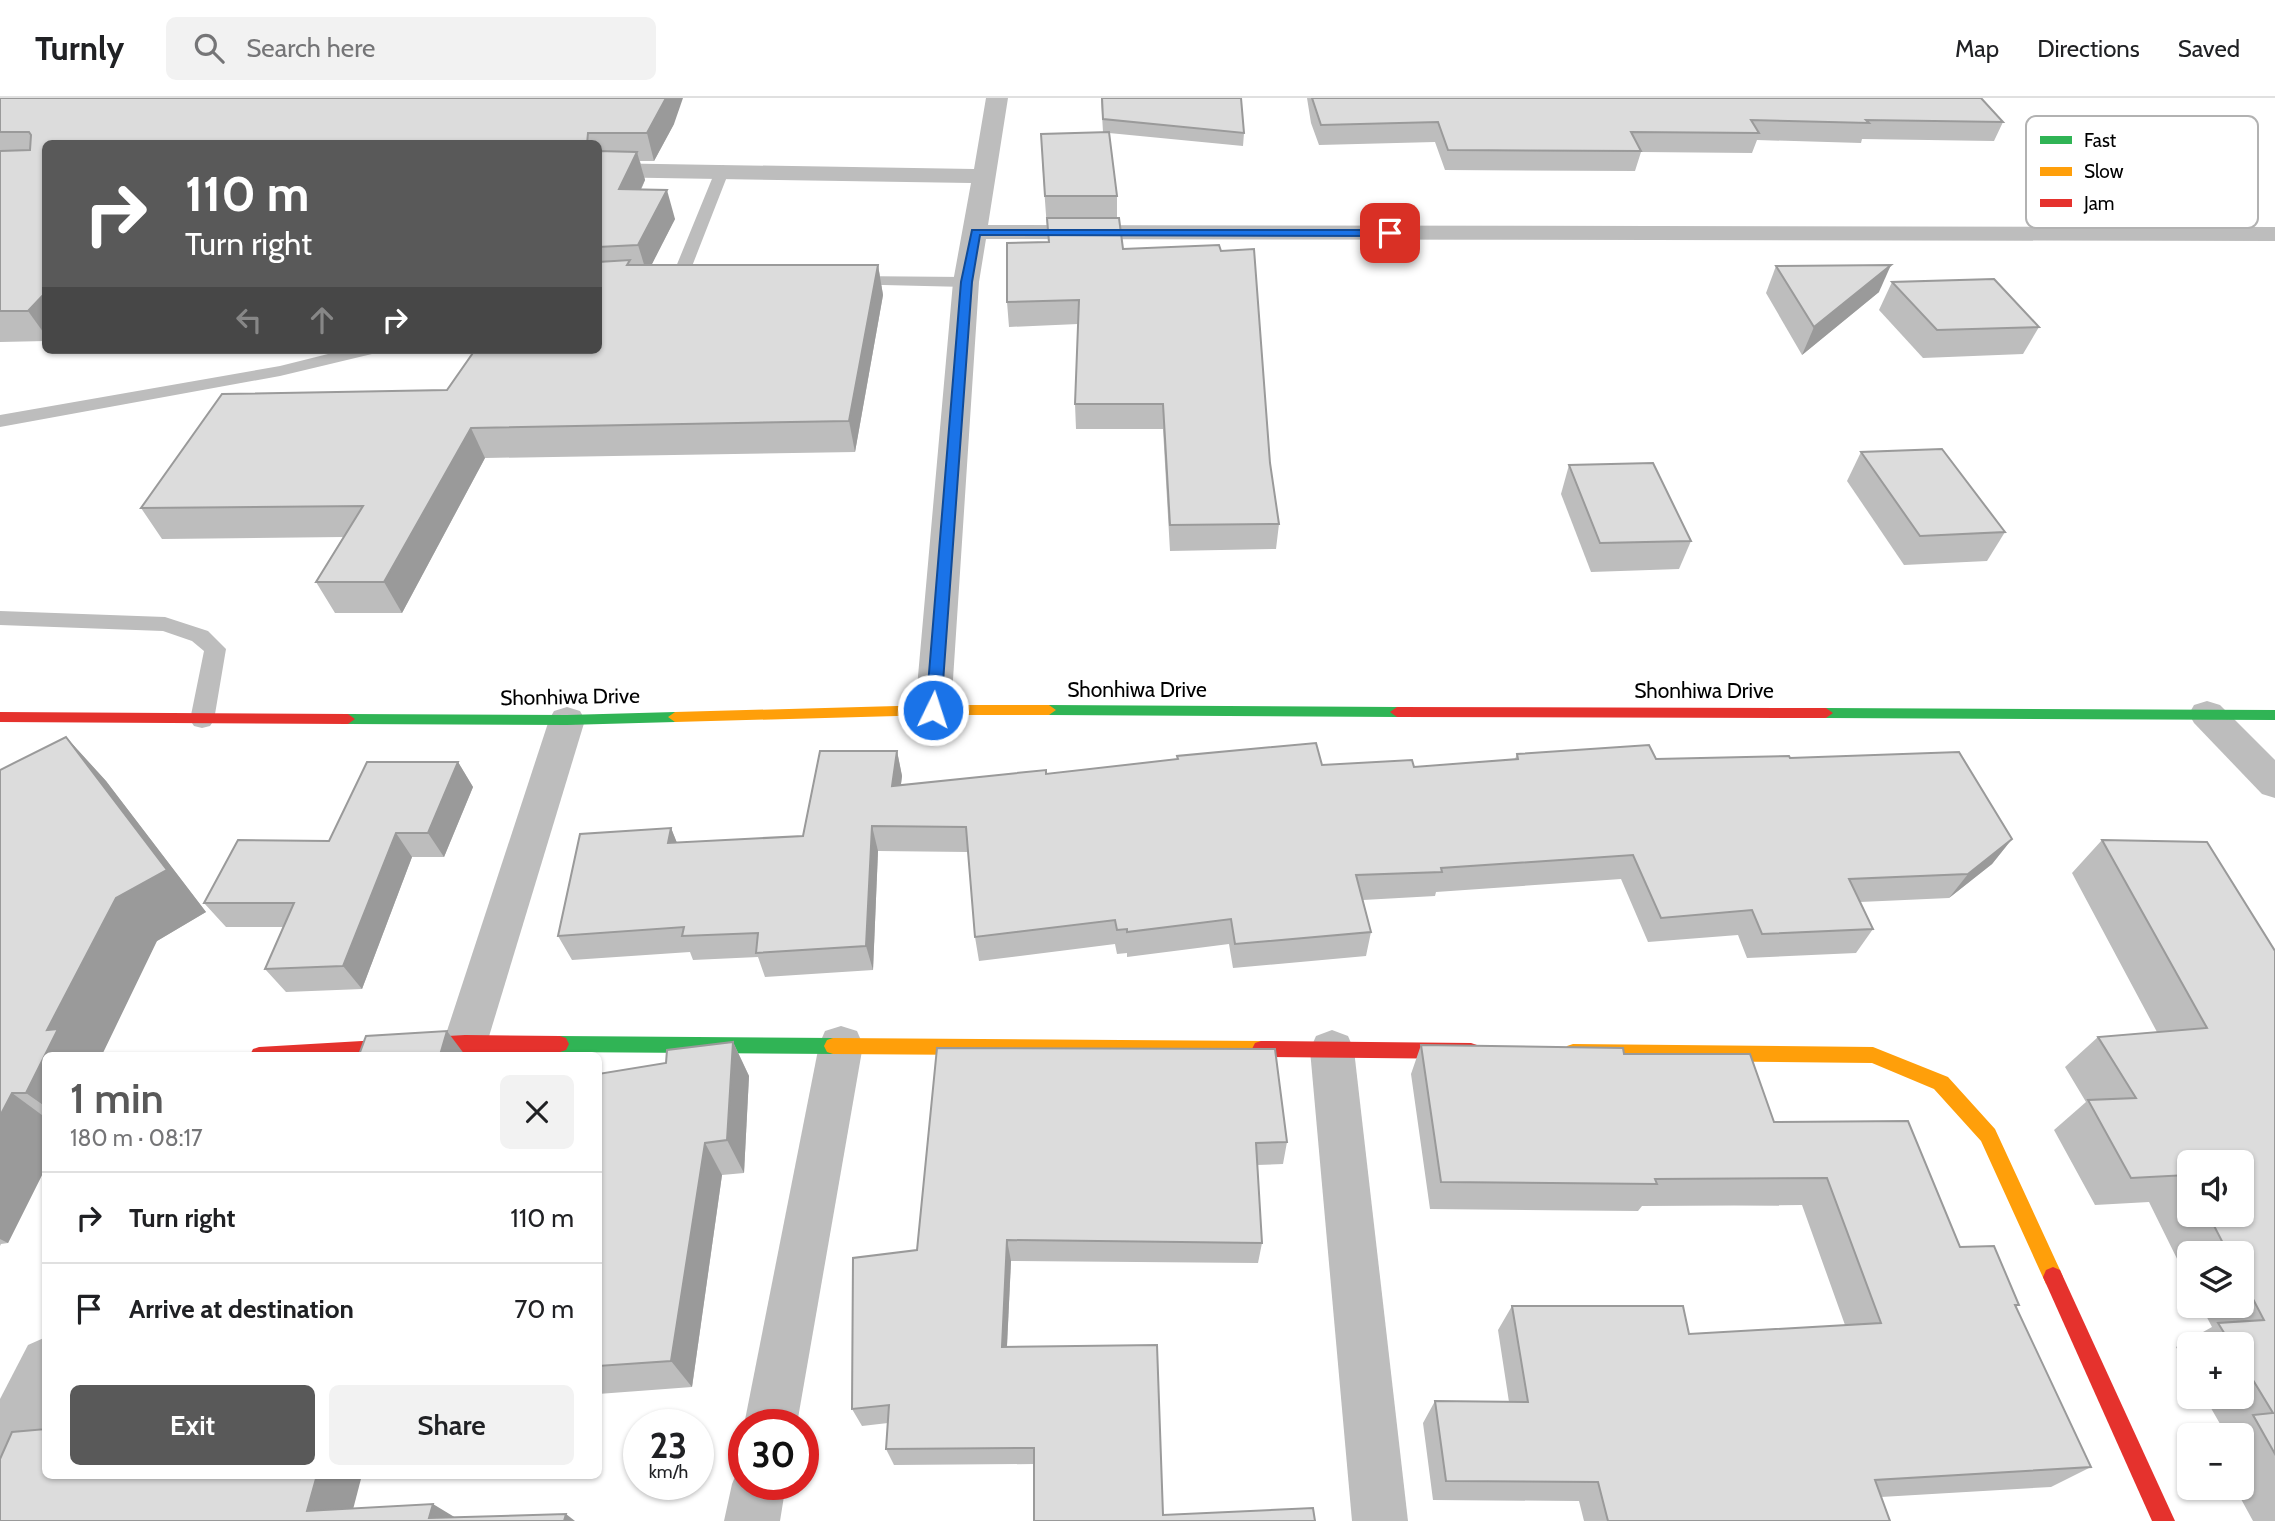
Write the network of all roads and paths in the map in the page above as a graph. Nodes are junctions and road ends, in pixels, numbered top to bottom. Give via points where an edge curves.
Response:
1 (997, 98) edge
2 (723, 169) junction
3 (602, 170) edge
4 (984, 176) junction
5 (976, 232) junction
6 (2275, 234) edge
7 (712, 280) edge
8 (830, 281) edge
9 (966, 282) junction
10 (350, 354) edge
11 (0, 421) edge
12 (0, 618) edge
13 (933, 710) junction
14 (2207, 714) junction
15 (2275, 715) edge
16 (0, 717) edge
17 (202, 720) junction
18 (567, 720) junction
19 (2275, 785) edge
20 (465, 1042) junction
21 (841, 1045) junction
22 (1332, 1050) junction
23 (1485, 1051) edge
24 (307, 1052) edge
25 (1554, 1052) edge
26 (42, 1371) edge
27 (774, 1409) edge
28 (0, 1457) edge
29 (756, 1500) edge
30 (752, 1521) edge
31 (1380, 1521) edge
32 (2164, 1521) edge

1 - 4 street
2 - 3 street
2 - 4 street
2 - 7 lane via 672,279
4 - 5 street
5 - 6 street
5 - 9 street
8 - 9 lane
9 - 13 street
10 - 11 lane via 280,372
12 - 17 lane via 165,624 200,636 215,649
13 - 14 street, Shonhiwa Drive
13 - 18 street, Shonhiwa Drive
14 - 15 street, Shonhiwa Drive
14 - 19 street
16 - 17 street, Shonhiwa Drive
17 - 18 street, Shonhiwa Drive
18 - 20 street
20 - 21 street
20 - 24 street
21 - 22 street
21 - 27 street
22 - 23 street
22 - 31 street
25 - 32 street via 1873,1055 1941,1083 1988,1135
26 - 28 street
29 - 30 street

